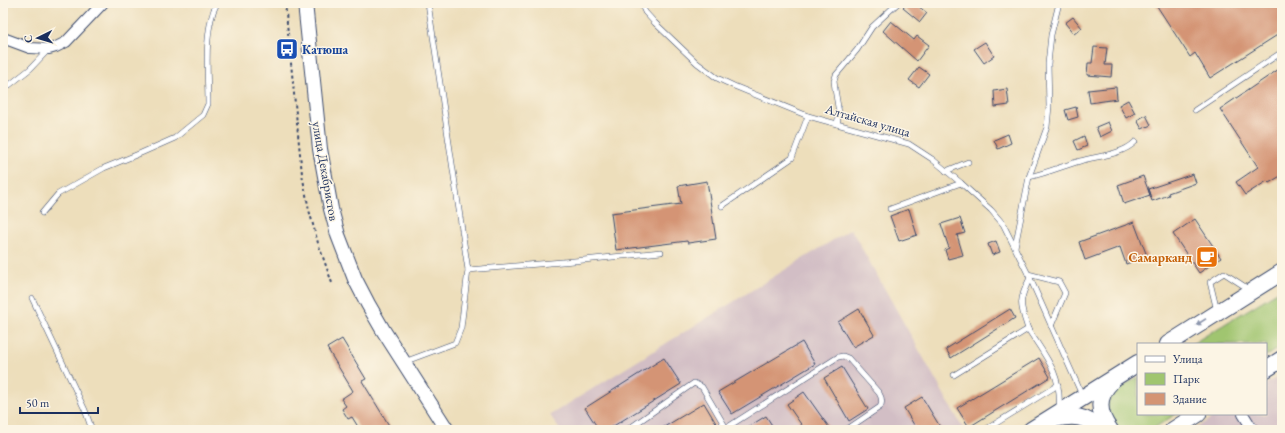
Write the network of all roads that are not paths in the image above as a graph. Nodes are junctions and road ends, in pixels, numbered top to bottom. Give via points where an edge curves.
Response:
1 (103, 3) edge
2 (217, 3) edge
3 (305, 3) edge
4 (428, 3) edge
5 (641, 3) edge
6 (898, 3) edge
7 (1059, 3) edge
8 (3, 38) edge
9 (48, 49) junction
10 (1282, 52) edge
11 (3, 90) edge
12 (1195, 110) dead end
13 (808, 116) junction
14 (836, 124) junction
15 (1135, 142) dead end
16 (968, 162) dead end
17 (946, 171) junction
18 (1029, 177) junction
19 (961, 183) junction
20 (722, 206) dead end
21 (890, 209) dead end
22 (42, 213) dead end
23 (1015, 248) junction
24 (661, 252) dead end
25 (468, 270) junction
26 (1282, 272) edge
27 (1029, 276) junction
28 (1252, 291) junction
29 (32, 298) dead end
30 (1217, 312) junction
31 (1051, 326) junction
32 (1028, 329) junction
33 (1170, 343) edge
34 (1282, 359) edge
35 (404, 362) junction
36 (1137, 364) edge
37 (1267, 368) edge
38 (954, 375) dead end
39 (1115, 378) junction
40 (1058, 384) junction
41 (1084, 397) junction
42 (1058, 413) junction
43 (1196, 415) edge
44 (1244, 415) edge
45 (1037, 426) edge
46 (724, 429) edge
47 (92, 430) edge
48 (447, 430) edge
49 (627, 430) edge
50 (846, 430) edge
51 (985, 430) edge
52 (1100, 430) edge
53 (1110, 430) edge
54 (1174, 430) edge
55 (1253, 430) edge

1 - 9 street via 66,42
2 - 22 lane via 212,11 208,30 208,104 203,115 175,138 104,168 58,194
3 - 35 main road, улица Декабристов via 320,149 338,235 355,279
4 - 25 lane
5 - 13 lane, Алтайская улица via 655,23 697,63 717,78
6 - 14 lane via 872,27 836,75 834,81 839,112
7 - 18 lane via 1051,35 1048,64 1047,127
8 - 9 street via 30,48
9 - 11 lane via 30,69
10 - 12 lane
13 - 14 lane, Алтайская улица
13 - 20 lane via 792,158
14 - 17 lane, Алтайская улица via 909,144
15 - 18 lane via 1130,147 1116,152
16 - 17 lane
17 - 19 lane, Алтайская улица
18 - 23 lane
19 - 21 lane
19 - 23 lane, Алтайская улица via 1003,224
23 - 27 lane, Алтайская улица
24 - 25 lane
25 - 35 lane via 461,328 455,343
26 - 28 main road
27 - 31 lane, Алтайская улица
27 - 31 lane via 1060,282 1065,294
27 - 32 lane via 1022,294 1021,309
28 - 30 main road
28 - 30 lane via 1224,273 1210,282
29 - 47 lane via 86,410
30 -> 33 main road
31 - 41 lane, Алтайская улица
32 - 38 lane
32 - 40 lane via 1055,374
34 - 37 main road
35 - 48 main road, улица Декабристов
36 - 39 main road
39 - 41 main road
39 - 53 main road via 1105,387 1100,402 1103,418
40 - 42 lane
40 - 51 lane
41 - 42 main road
42 - 45 main road
43 - 54 main road
44 - 55 street
45 - 52 main road via 1070,416 1088,420
46 - 49 lane via 702,387 694,383
46 - 50 lane via 843,356 848,358 879,393 882,404 880,408

